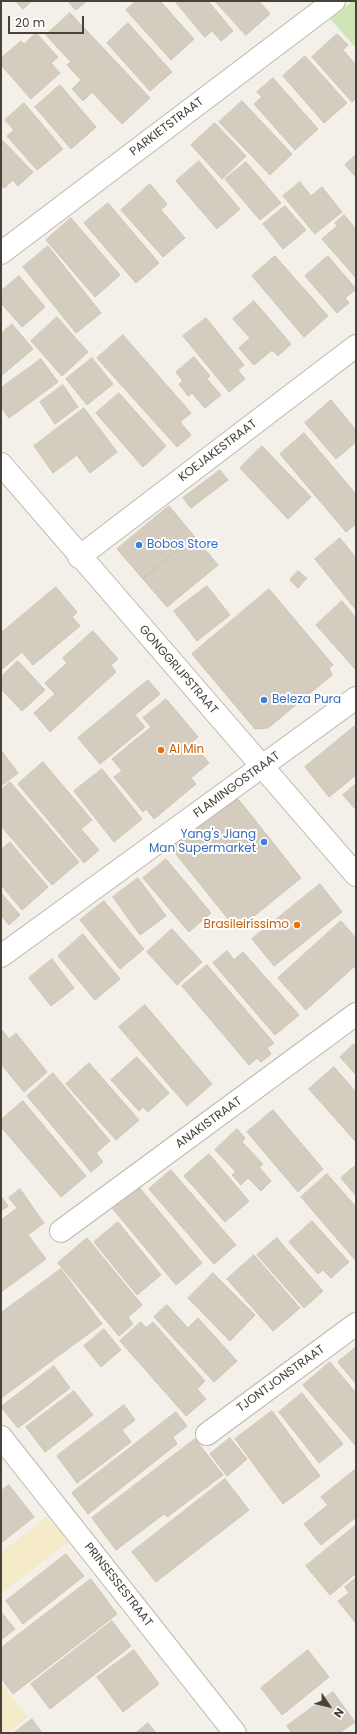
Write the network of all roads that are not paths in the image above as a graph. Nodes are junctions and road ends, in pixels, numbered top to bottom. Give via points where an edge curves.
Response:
1 (334, 1) edge
2 (1, 253) edge
3 (356, 346) edge
4 (1, 464) edge
5 (79, 557) junction
6 (356, 698) edge
7 (262, 766) junction
8 (356, 875) edge
9 (1, 956) edge
10 (356, 1014) edge
11 (61, 1231) dead end
12 (356, 1324) edge
13 (206, 1434) dead end
14 (1, 1437) edge
15 (235, 1733) edge

1 - 2 street, PARKIETSTRAAT
3 - 5 street, KOEJAKESTRAAT
4 - 5 street, GONGGRIJPSTRAAT
5 - 7 street, GONGGRIJPSTRAAT
6 - 7 street, FLAMINGOSTRAAT
7 - 8 street, GONGGRIJPSTRAAT
7 - 9 street, FLAMINGOSTRAAT
10 - 11 street, ANAKISTRAAT
12 - 13 street, TJONTJONSTRAAT
14 - 15 street, PRINSESSESTRAAT

